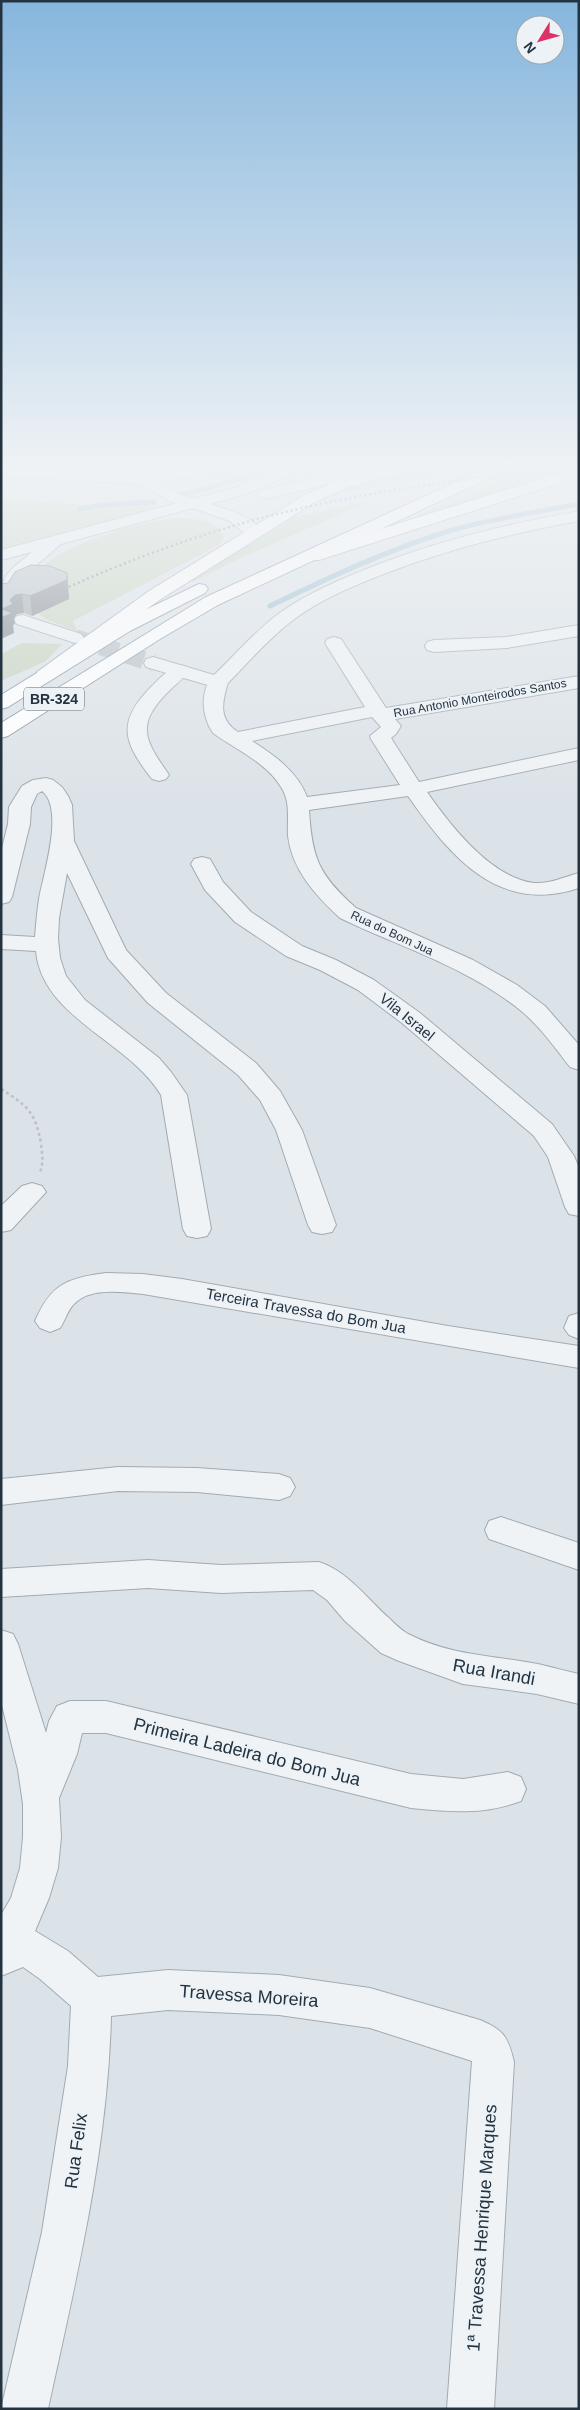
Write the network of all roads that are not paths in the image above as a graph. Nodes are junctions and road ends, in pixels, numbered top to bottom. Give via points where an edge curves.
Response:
1 (13, 577) edge
2 (183, 577) edge
3 (261, 577) edge
4 (362, 577) edge
5 (211, 582) dead end
6 (3, 594) edge
7 (23, 620) dead end
8 (579, 630) edge
9 (75, 638) tunnel mouth
10 (334, 643) dead end
11 (434, 646) dead end
12 (153, 663) tunnel mouth
13 (180, 671) junction
14 (218, 682) junction
15 (579, 682) edge
16 (23, 689) junction
17 (1, 702) edge
18 (379, 713) junction
19 (1, 732) edge
20 (234, 739) junction
21 (579, 754) edge
22 (159, 775) dead end
23 (413, 789) junction
24 (298, 805) junction
25 (63, 841) junction
26 (202, 864) dead end
27 (579, 880) edge
28 (1, 897) edge
29 (1, 942) edge
30 (48, 945) junction
31 (579, 1062) edge
32 (32, 1192) road end
33 (579, 1206) edge
34 (1, 1223) edge
35 (322, 1225) dead end
36 (197, 1229) dead end
37 (50, 1321) dead end
38 (579, 1324) edge
39 (579, 1328) edge
40 (579, 1357) edge
41 (278, 1487) dead end
42 (1, 1492) edge
43 (500, 1530) dead end
44 (579, 1556) edge
45 (1, 1583) edge
46 (1, 1644) edge
47 (579, 1689) edge
48 (508, 1789) dead end
49 (41, 1797) junction
50 (1, 1952) edge
51 (1, 1958) edge
52 (92, 1998) junction
53 (490, 2049) joint
54 (24, 2409) edge
55 (470, 2409) edge

1 - 6 street
2 - 16 main road via 108,626
3 - 19 main road, BR-324 via 162,630
4 - 14 street via 298,608 272,628
5 - 16 main road, BR-324 via 124,628
7 - 9 street
8 - 11 street via 523,641
10 - 18 street
12 - 13 street
13 - 14 street
13 - 22 street via 152,697 137,730 139,746
14 - 20 street, Rua do Bom Jua via 213,714 220,729
15 - 18 street, Rua Antonio Monteirodos Santos
16 - 17 main road, BR-324
18 - 20 street, Rua Antonio Monteirodos Santos
18 - 23 street via 391,726 380,736 381,739
20 - 24 street, Rua do Bom Jua via 280,772 294,791
21 - 23 street
23 - 24 street
23 - 27 street via 464,852 481,867 511,884 531,890
24 - 31 street, Rua do Bom Jua via 299,837 310,871 326,894 356,916 505,987 547,1022
25 - 28 street via 61,805 55,791 46,784 40,784 30,790 20,807 19,824
25 - 30 street via 48,914
25 - 35 street via 116,953 156,998 247,1069 272,1098 288,1130
26 - 33 street, Vila Israel via 214,885 243,917 294,951 366,985 411,1018 543,1130 561,1156
29 - 30 street
30 - 36 street via 50,966 62,990 81,1010 140,1054 163,1076 174,1095
32 - 34 street
37 - 40 street, Terceira Travessa do Bom Jua via 56,1303 69,1293 87,1285 107,1282 271,1304 430,1334
38 - 39 street
41 - 42 street via 197,1480 118,1479
43 - 44 street
45 - 47 street, Rua Irandi via 148,1574 221,1579 319,1576 339,1590 393,1643 411,1651 463,1669 536,1679
46 - 49 street via 26,1723
48 - 49 street, Primeira Ladeira do Bom Jua via 463,1796 411,1791 106,1717 78,1715 70,1717 67,1722 59,1754
49 - 50 street via 42,1842 31,1897
51 - 52 street via 27,1947 54,1965
52 - 53 street, Travessa Moreira via 168,1990 279,1995 370,2008 480,2041
52 - 54 street, Rua Felix via 89,2066 64,2232
53 - 55 street, 1ª Travessa Henrique Marques via 493,2062

